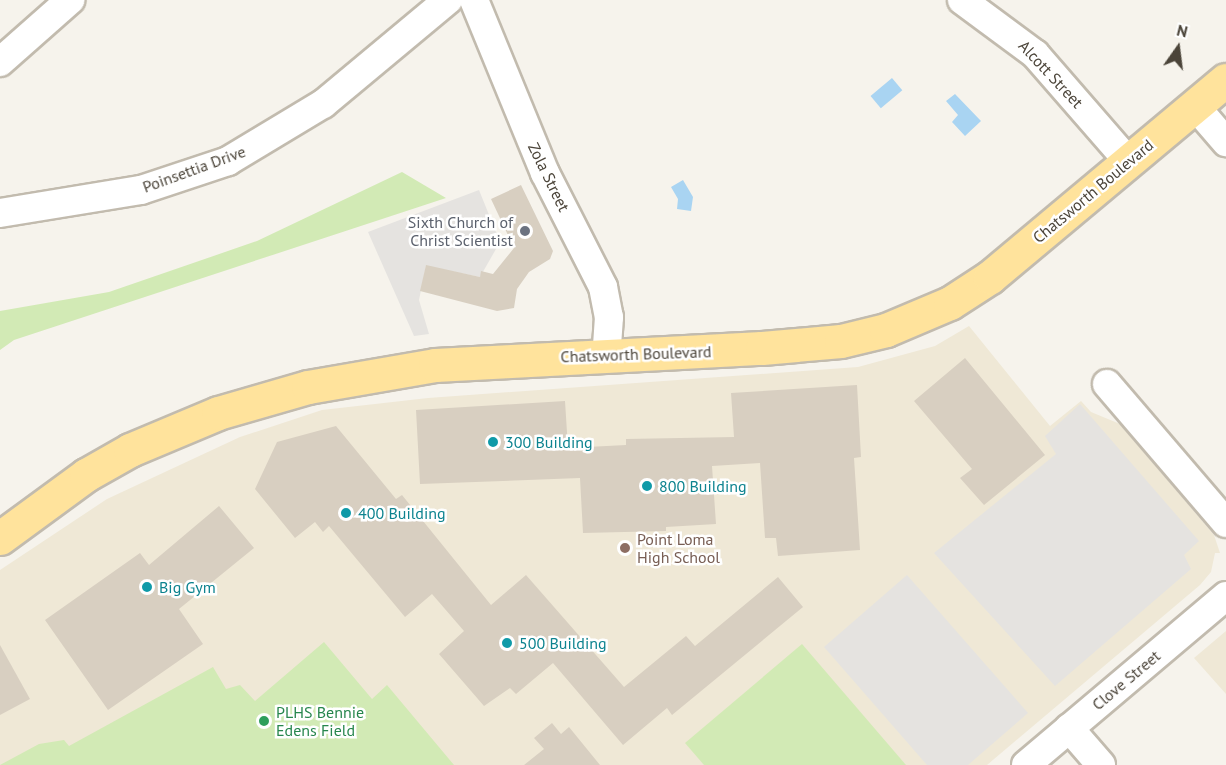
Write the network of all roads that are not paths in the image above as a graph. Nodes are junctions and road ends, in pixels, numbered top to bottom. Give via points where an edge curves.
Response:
1 (70, 0) edge
2 (448, 0) edge
3 (474, 0) edge
4 (962, 0) edge
5 (0, 62) edge
6 (1226, 80) edge
7 (1195, 106) junction
8 (1226, 142) edge
9 (1128, 161) junction
10 (0, 213) edge
11 (606, 356) junction
12 (1107, 384) dead end
13 (1226, 523) edge
14 (9, 525) edge
15 (1226, 596) edge
16 (1070, 728) junction
17 (1026, 765) edge
18 (1101, 765) edge

1 - 5 street
2 - 10 street, Poinsettia Drive via 323,104 228,161 141,190
3 - 11 street, Zola Street via 545,173 603,287 609,317
4 - 9 street, Alcott Street via 1035,54
6 - 7 main road, Chatsworth Boulevard
7 - 8 street
7 - 9 main road, Chatsworth Boulevard
9 - 11 main road, Chatsworth Boulevard via 973,289 935,311 886,330 816,344
11 - 14 main road, Chatsworth Boulevard via 410,368 252,401 109,461
12 - 13 street
15 - 16 street, Clove Street
16 - 17 street, Clove Street
16 - 18 street

